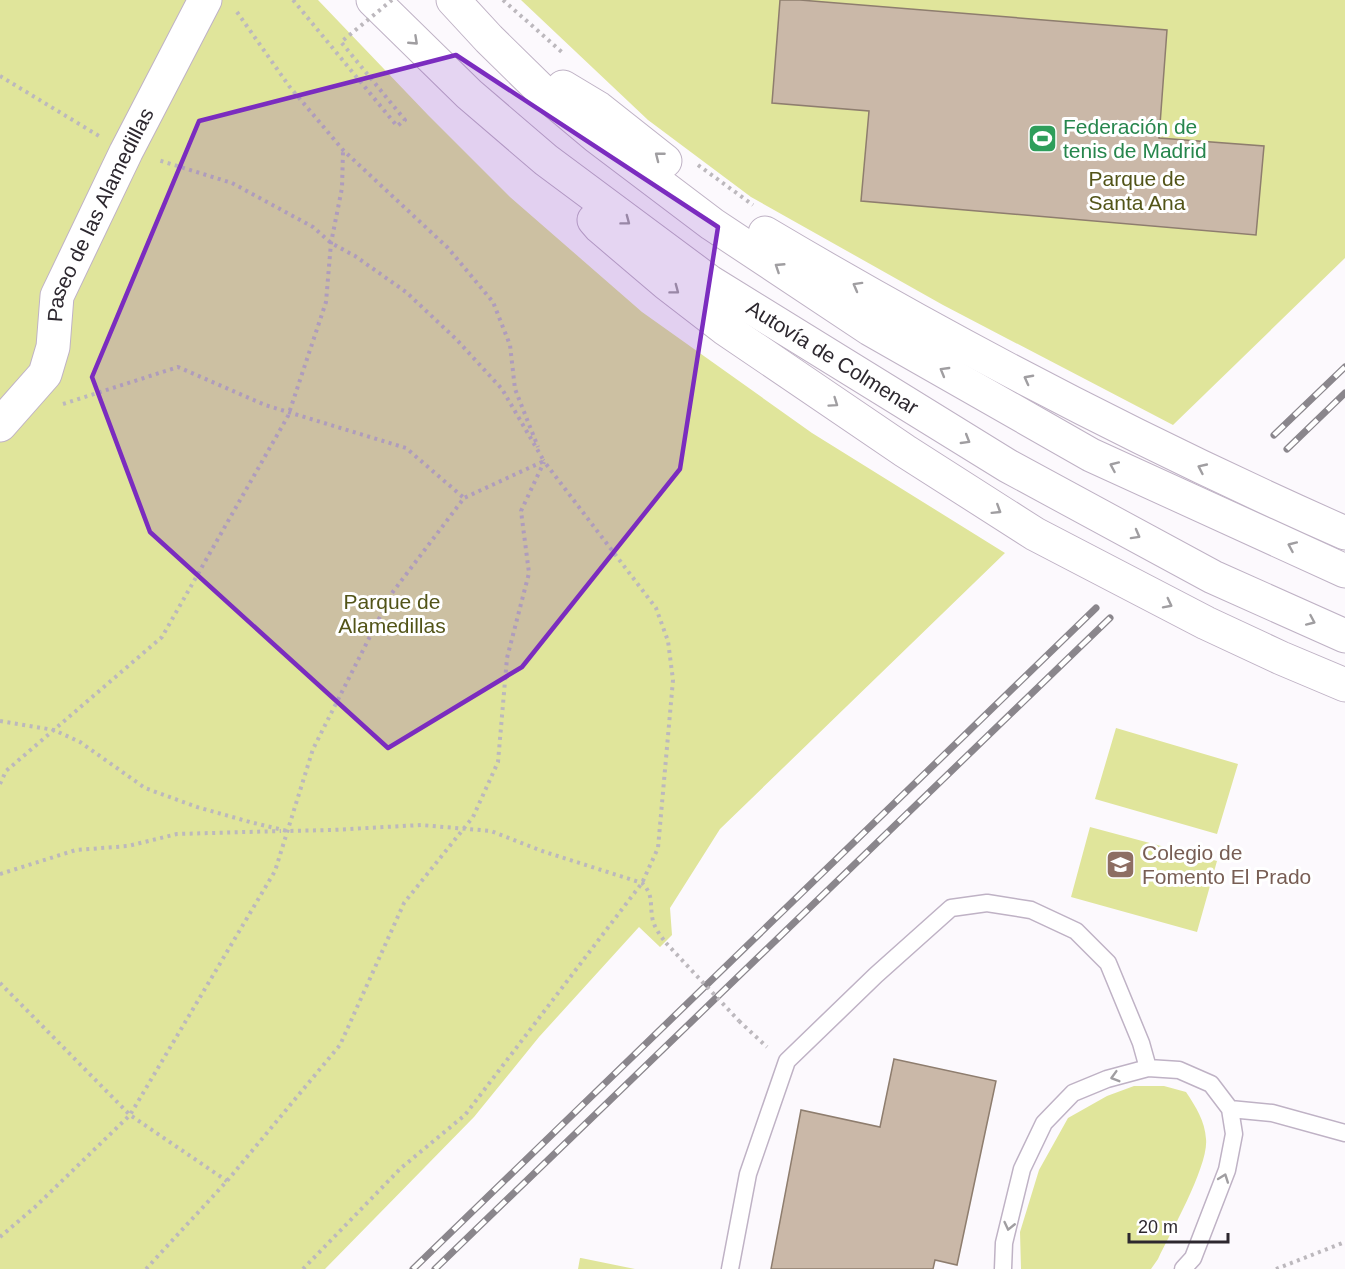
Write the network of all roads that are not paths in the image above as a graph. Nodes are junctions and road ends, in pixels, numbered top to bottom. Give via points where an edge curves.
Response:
1 (372, 0) edge
2 (453, 0) edge
3 (220, 4) edge
4 (489, 39) junction
5 (546, 160) junction
6 (0, 425) edge
7 (1255, 493) junction
8 (1345, 525) edge
9 (1345, 533) edge
10 (1345, 571) edge
11 (1345, 636) edge
12 (1345, 685) edge
13 (1148, 1068) junction
14 (1230, 1109) junction
15 (1345, 1132) edge
16 (1188, 1265) edge
17 (730, 1269) edge
18 (1003, 1269) edge

1 -> 5 main road, Autovía de Colmenar via 469,94
2 - 4 main road
3 - 6 main road, Paseo de las Alamedillas via 126,152 57,296 45,374
7 -> 4 main road via 1155,446 832,273 696,185 598,108
10 -> 4 main road via 1091,455 870,329 712,224 597,137
5 -> 11 main road, Autovía de Colmenar via 710,282 1008,466 1213,577
5 -> 12 main road via 600,227 667,284 724,328 895,444 1035,534 1206,623
7 - 8 main road
7 - 9 main road
13 - 14 lane via 1179,1070 1211,1084
13 - 17 lane via 1108,963 1076,931 1031,910 987,903 951,908 787,1061 748,1174
13 -> 18 lane via 1074,1093 1044,1123 1022,1169 1004,1243
14 - 15 lane via 1272,1113
16 -> 14 lane via 1227,1170 1234,1134

